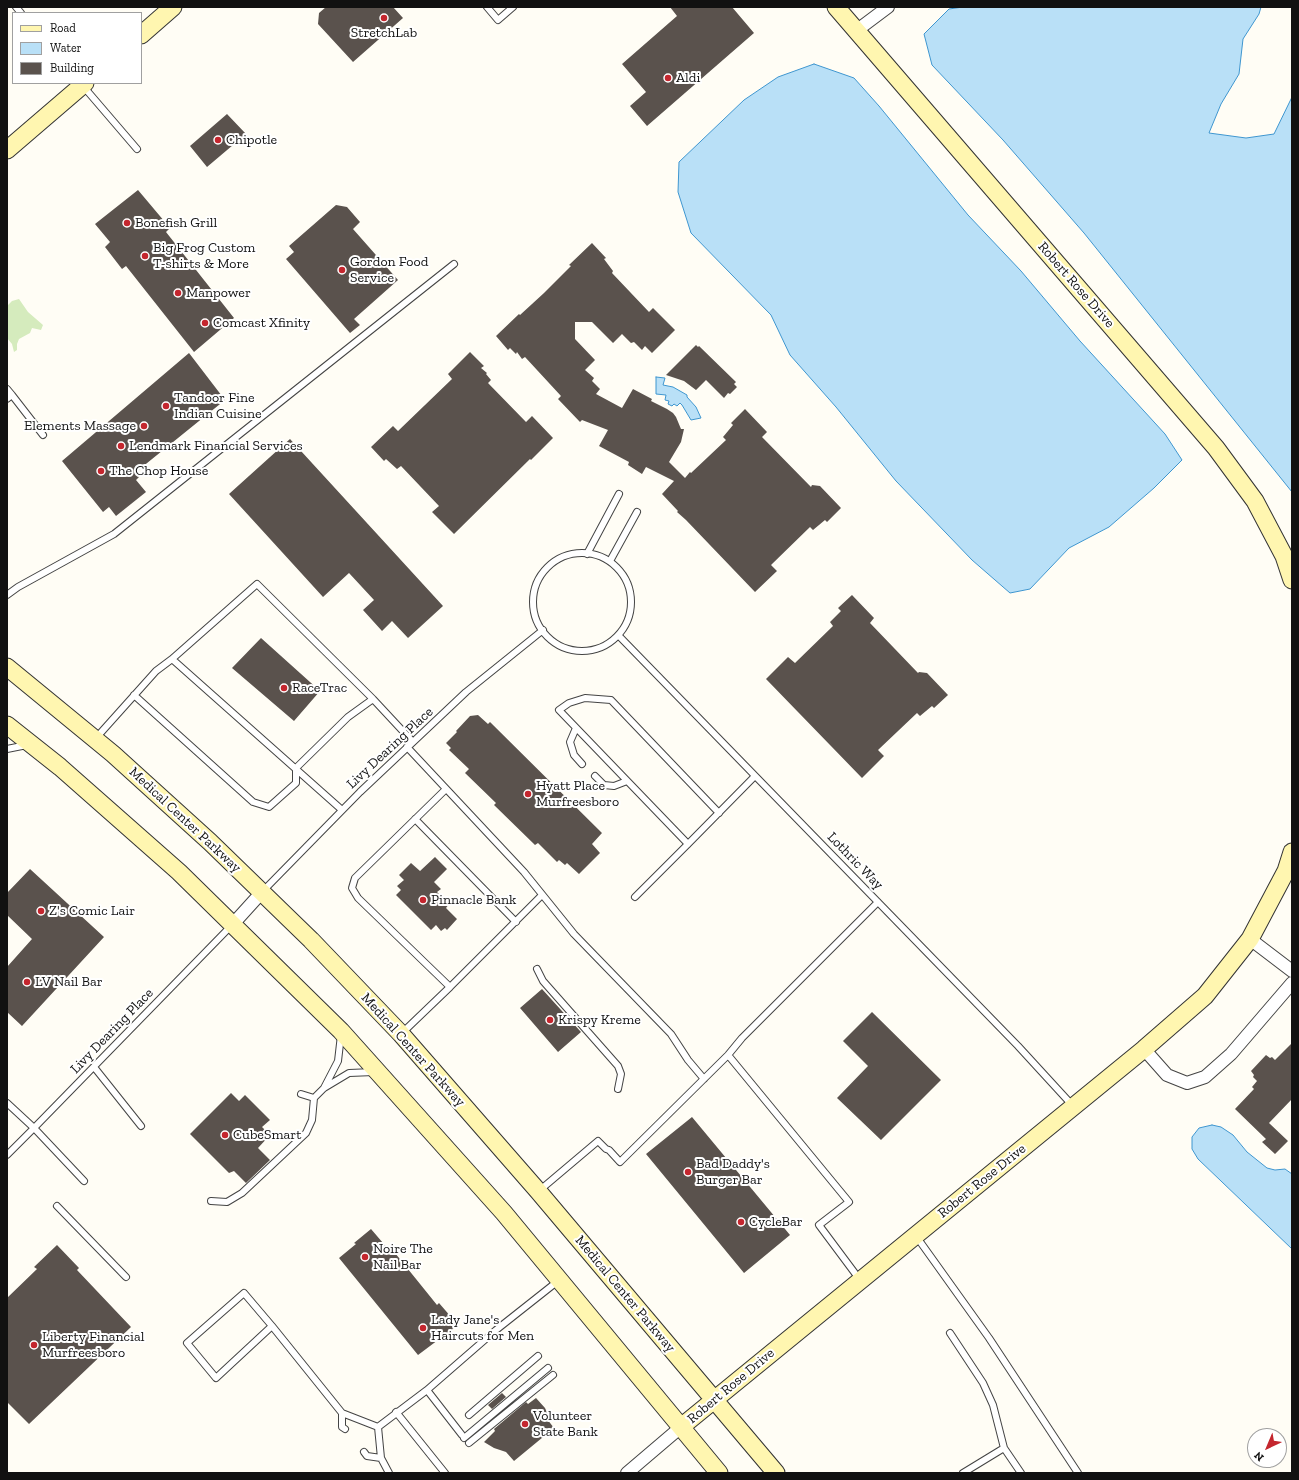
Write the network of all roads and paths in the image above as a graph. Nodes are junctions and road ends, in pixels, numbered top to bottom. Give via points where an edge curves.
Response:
1 (173, 7) edge
2 (487, 7) edge
3 (513, 7) edge
4 (836, 7) edge
5 (888, 7) edge
6 (856, 31) junction
7 (142, 34) edge
8 (83, 84) edge
9 (137, 149) dead end
10 (7, 150) edge
11 (454, 264) dead end
12 (7, 389) edge
13 (10, 397) edge
14 (43, 435) dead end
15 (619, 494) dead end
16 (637, 512) dead end
17 (587, 554) junction
18 (610, 561) junction
19 (1292, 580) edge
20 (7, 595) edge
21 (543, 630) junction
22 (618, 636) junction
23 (172, 659) junction
24 (7, 668) edge
25 (134, 695) junction
26 (373, 699) junction
27 (7, 725) edge
28 (576, 728) junction
29 (95, 739) junction
30 (413, 742) junction
31 (31, 744) junction
32 (407, 747) junction
33 (7, 749) edge
34 (582, 764) dead end
35 (296, 768) junction
36 (595, 776) dead end
37 (756, 776) junction
38 (627, 781) junction
39 (446, 789) junction
40 (342, 810) junction
41 (719, 813) junction
42 (415, 819) junction
43 (688, 844) junction
44 (1292, 852) edge
45 (262, 892) junction
46 (542, 895) junction
47 (635, 897) dead end
48 (878, 902) junction
49 (516, 922) junction
50 (233, 924) junction
51 (1250, 939) junction
52 (536, 969) dead end
53 (1292, 971) edge
54 (1292, 983) edge
55 (450, 987) junction
56 (341, 1031) junction
57 (401, 1034) junction
58 (1144, 1049) junction
59 (728, 1055) junction
60 (94, 1067) junction
61 (377, 1072) junction
62 (704, 1079) junction
63 (324, 1088) junction
64 (618, 1089) dead end
65 (301, 1094) dead end
66 (314, 1098) junction
67 (7, 1103) edge
68 (1073, 1106) junction
69 (141, 1126) dead end
70 (34, 1128) junction
71 (7, 1155) edge
72 (84, 1181) dead end
73 (538, 1191) junction
74 (211, 1201) dead end
75 (57, 1206) dead end
76 (915, 1235) junction
77 (126, 1277) dead end
78 (559, 1280) junction
79 (860, 1280) junction
80 (272, 1326) junction
81 (950, 1333) dead end
82 (538, 1356) dead end
83 (548, 1368) dead end
84 (553, 1375) dead end
85 (427, 1390) junction
86 (714, 1399) junction
87 (396, 1412) junction
88 (342, 1413) junction
89 (469, 1415) dead end
90 (378, 1427) junction
91 (681, 1427) junction
92 (344, 1429) dead end
93 (469, 1443) dead end
94 (1004, 1448) junction
95 (364, 1452) dead end
96 (380, 1458) junction
97 (389, 1473) edge
98 (445, 1473) edge
99 (627, 1473) edge
100 (719, 1473) edge
101 (776, 1473) edge
102 (963, 1473) edge
103 (1021, 1473) edge
104 (1078, 1473) edge

1 - 7 main road
2 - 3 lane via 498,20
4 - 6 main road, Robert Rose Drive
5 - 6 street
6 - 19 main road, Robert Rose Drive via 1216,448 1255,500 1284,556
8 - 9 lane
8 - 10 main road
11 - 20 lane via 114,534
12 - 13 lane
13 - 14 lane
15 - 17 lane
16 - 18 lane
17 - 18 lane via 594,554
17 - 21 lane via 577,553 560,558 547,568 538,581 534,611
18 - 22 lane via 622,573 629,588 632,605 628,621
21 - 22 lane via 549,638 576,651 592,650 606,645
21 - 30 lane, Livy Dearing Place via 466,692
22 - 37 lane, Lothric Way
23 - 25 lane via 156,671
23 - 26 lane via 257,584
23 - 35 lane
24 - 29 main road, Medical Center Parkway
25 - 29 lane
25 - 35 lane via 254,802 269,807 296,783
26 - 30 lane
26 - 35 lane via 348,717
27 - 31 main road
28 - 34 lane via 570,742 574,755
28 - 38 lane
28 - 41 lane via 559,710 569,703 585,698 611,700
29 - 45 main road, Medical Center Parkway
30 - 32 lane, Livy Dearing Place
31 - 33 lane
31 - 50 main road via 179,872
32 - 39 lane
32 - 40 lane, Livy Dearing Place
35 - 40 lane
36 - 38 lane via 604,785 614,786
37 - 41 lane
37 - 48 lane, Lothric Way
38 - 43 lane
39 - 42 lane
39 - 46 lane via 524,872
40 - 45 lane, Livy Dearing Place
41 - 43 lane
42 - 49 lane
42 - 55 lane via 355,878 352,888 358,898
43 - 47 lane
44 - 51 main road, Robert Rose Drive via 1286,871
45 - 50 street
45 - 57 main road, Medical Center Parkway
46 - 49 lane
46 - 62 lane via 574,934 671,1034
48 - 59 lane
48 - 68 lane, Lothric Way
49 - 55 lane
50 - 56 main road
50 - 60 lane, Livy Dearing Place
51 - 53 street
51 - 58 main road, Robert Rose Drive via 1205,996
52 - 64 lane via 543,981 618,1066
54 - 58 street via 1231,1054 1206,1077 1187,1084 1167,1075
55 - 57 lane
56 - 61 main road
56 - 63 lane via 338,1061
57 - 73 main road, Medical Center Parkway
58 - 68 main road, Robert Rose Drive
59 - 62 lane
59 - 79 lane via 849,1202 819,1225
60 - 69 lane
60 - 70 lane, Livy Dearing Place
61 - 63 lane via 349,1073
61 - 78 main road via 504,1213
62 - 73 lane via 620,1162 598,1141
63 - 66 lane
65 - 66 lane
66 - 74 lane via 312,1120 306,1133 242,1193 227,1202
67 - 70 lane
68 - 76 main road, Robert Rose Drive
70 - 71 lane, Livy Dearing Place
70 - 72 lane
73 - 86 main road, Medical Center Parkway
75 - 77 lane
76 - 79 main road, Robert Rose Drive
76 - 104 lane via 989,1338
78 - 85 lane
78 - 91 main road
79 - 86 main road, Robert Rose Drive
80 - 80 lane via 244,1293 187,1343 216,1378
80 - 88 lane
81 - 94 lane via 983,1383 993,1405
82 - 89 lane
83 - 85 lane via 463,1436
84 - 93 lane
85 - 87 lane
86 - 91 main road, Robert Rose Drive
86 - 101 main road, Medical Center Parkway
87 - 90 lane
87 - 98 lane
88 - 90 lane
88 - 92 lane
90 - 96 lane
91 - 99 street, Robert Rose Drive
91 - 100 main road
94 - 102 lane
94 - 103 lane
95 - 96 lane via 367,1456
96 - 97 lane

